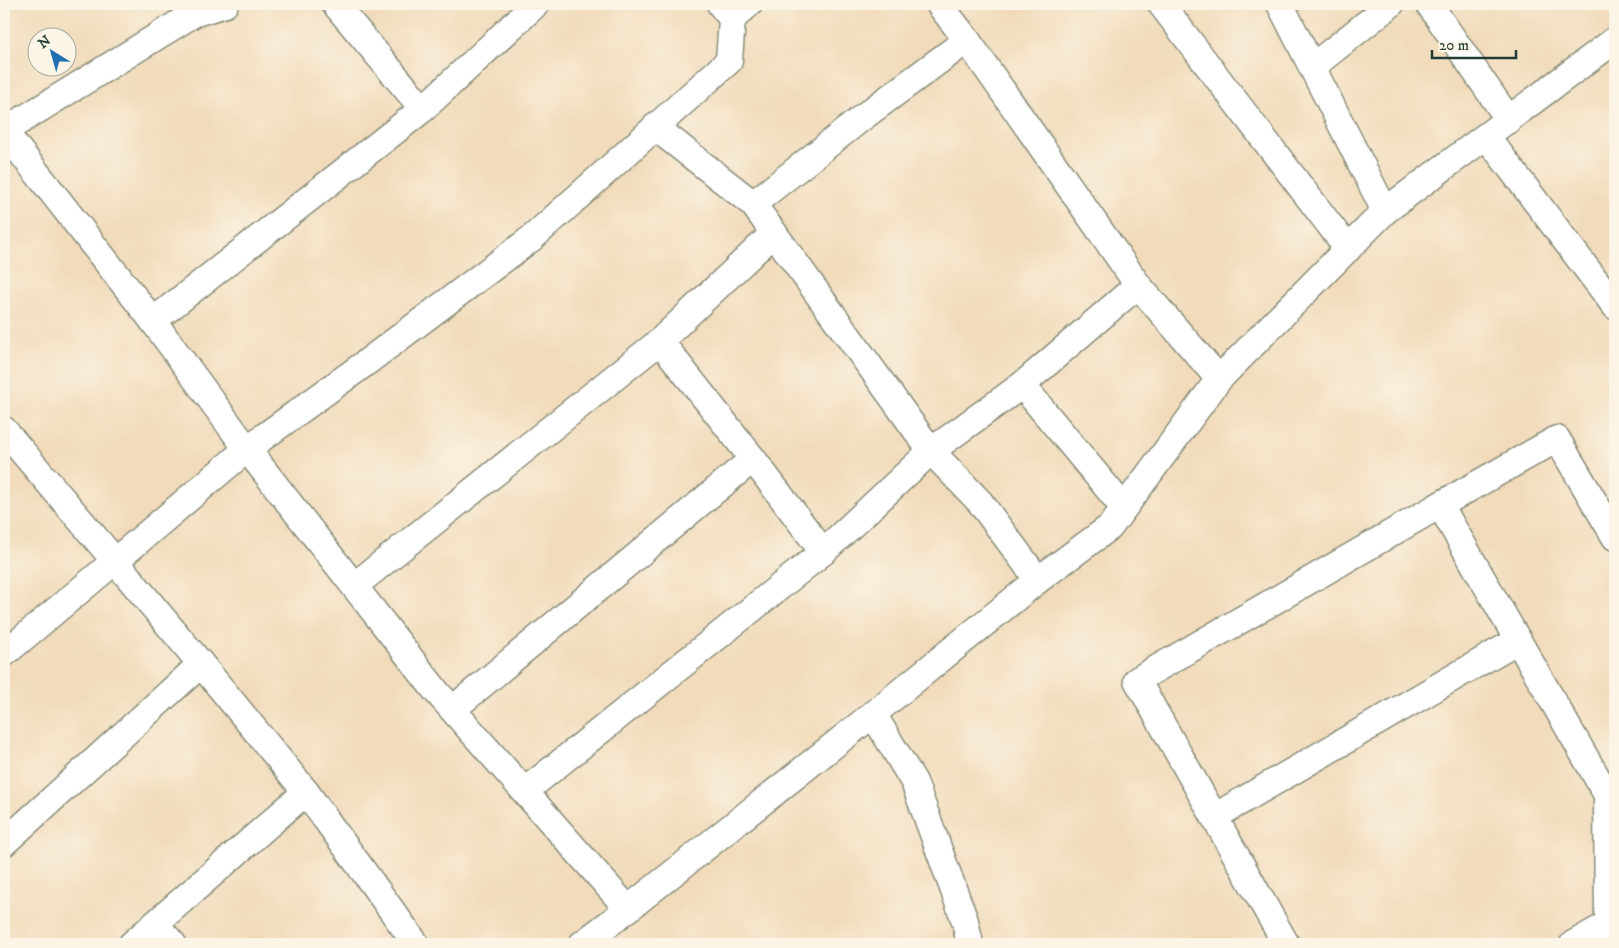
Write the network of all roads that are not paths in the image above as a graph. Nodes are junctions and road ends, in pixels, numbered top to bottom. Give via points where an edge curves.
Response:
1 (225, 4) edge
2 (334, 4) edge
3 (536, 4) edge
4 (939, 4) edge
5 (1161, 4) edge
6 (1280, 4) edge
7 (1391, 4) edge
8 (1429, 4) edge
9 (191, 8) edge
10 (734, 9) edge
11 (967, 40) junction
12 (1615, 40) edge
13 (1312, 67) junction
14 (423, 109) junction
15 (1510, 120) junction
16 (655, 127) junction
17 (4, 131) edge
18 (1487, 137) junction
19 (753, 204) junction
20 (1385, 212) junction
21 (774, 233) junction
22 (1348, 249) junction
23 (1138, 285) junction
24 (1615, 306) edge
25 (153, 321) junction
26 (660, 341) junction
27 (1219, 379) junction
28 (1022, 385) junction
29 (4, 430) edge
30 (247, 448) junction
31 (931, 451) junction
32 (753, 459) junction
33 (1440, 505) junction
34 (1124, 508) junction
35 (1615, 537) edge
36 (823, 552) junction
37 (115, 561) junction
38 (1038, 580) junction
39 (354, 586) junction
40 (1518, 640) junction
41 (4, 654) edge
42 (201, 664) junction
43 (453, 710) junction
44 (873, 714) junction
45 (525, 791) junction
46 (306, 792) junction
47 (1611, 792) edge
48 (1214, 816) junction
49 (4, 843) edge
50 (628, 909) junction
51 (155, 924) junction
52 (1612, 931) edge
53 (967, 932) edge
54 (132, 944) edge
55 (173, 944) edge
56 (416, 944) edge
57 (582, 944) edge
58 (1286, 944) edge
59 (1573, 944) edge

1 - 9 street
2 - 14 street
3 - 14 street
4 - 11 street
5 - 22 street
6 - 13 street
7 - 13 street
8 - 15 street
9 - 17 street
10 - 16 street via 728,61
11 - 19 street
11 - 23 street
12 - 15 street
13 - 20 street
14 - 25 street
15 - 18 street
16 - 19 street
16 - 30 street via 532,238 368,362
17 - 25 street
18 - 20 street
18 - 24 street
19 - 21 street
20 - 22 street
21 - 26 street
21 - 31 street
22 - 27 street
23 - 27 street
23 - 28 street
25 - 30 street
26 - 32 street
26 - 39 street
27 - 34 street
28 - 31 street
28 - 34 street
29 - 37 street
30 - 37 street
30 - 39 street
31 - 36 street
31 - 38 street via 980,502
32 - 36 street
32 - 43 street
33 - 35 street via 1557,439
33 - 40 street
33 - 48 street via 1137,680
34 - 38 street via 1110,527
36 - 45 street
37 - 41 street
37 - 42 street
38 - 44 street
39 - 43 street
40 - 47 street
40 - 48 street
42 - 46 street
42 - 49 street
43 - 45 street
44 - 50 street
44 - 53 street via 914,782
45 - 50 street
46 - 51 street
46 - 56 street
47 - 52 street
48 - 58 street
50 - 57 street
51 - 54 street
51 - 55 street
52 - 59 street

